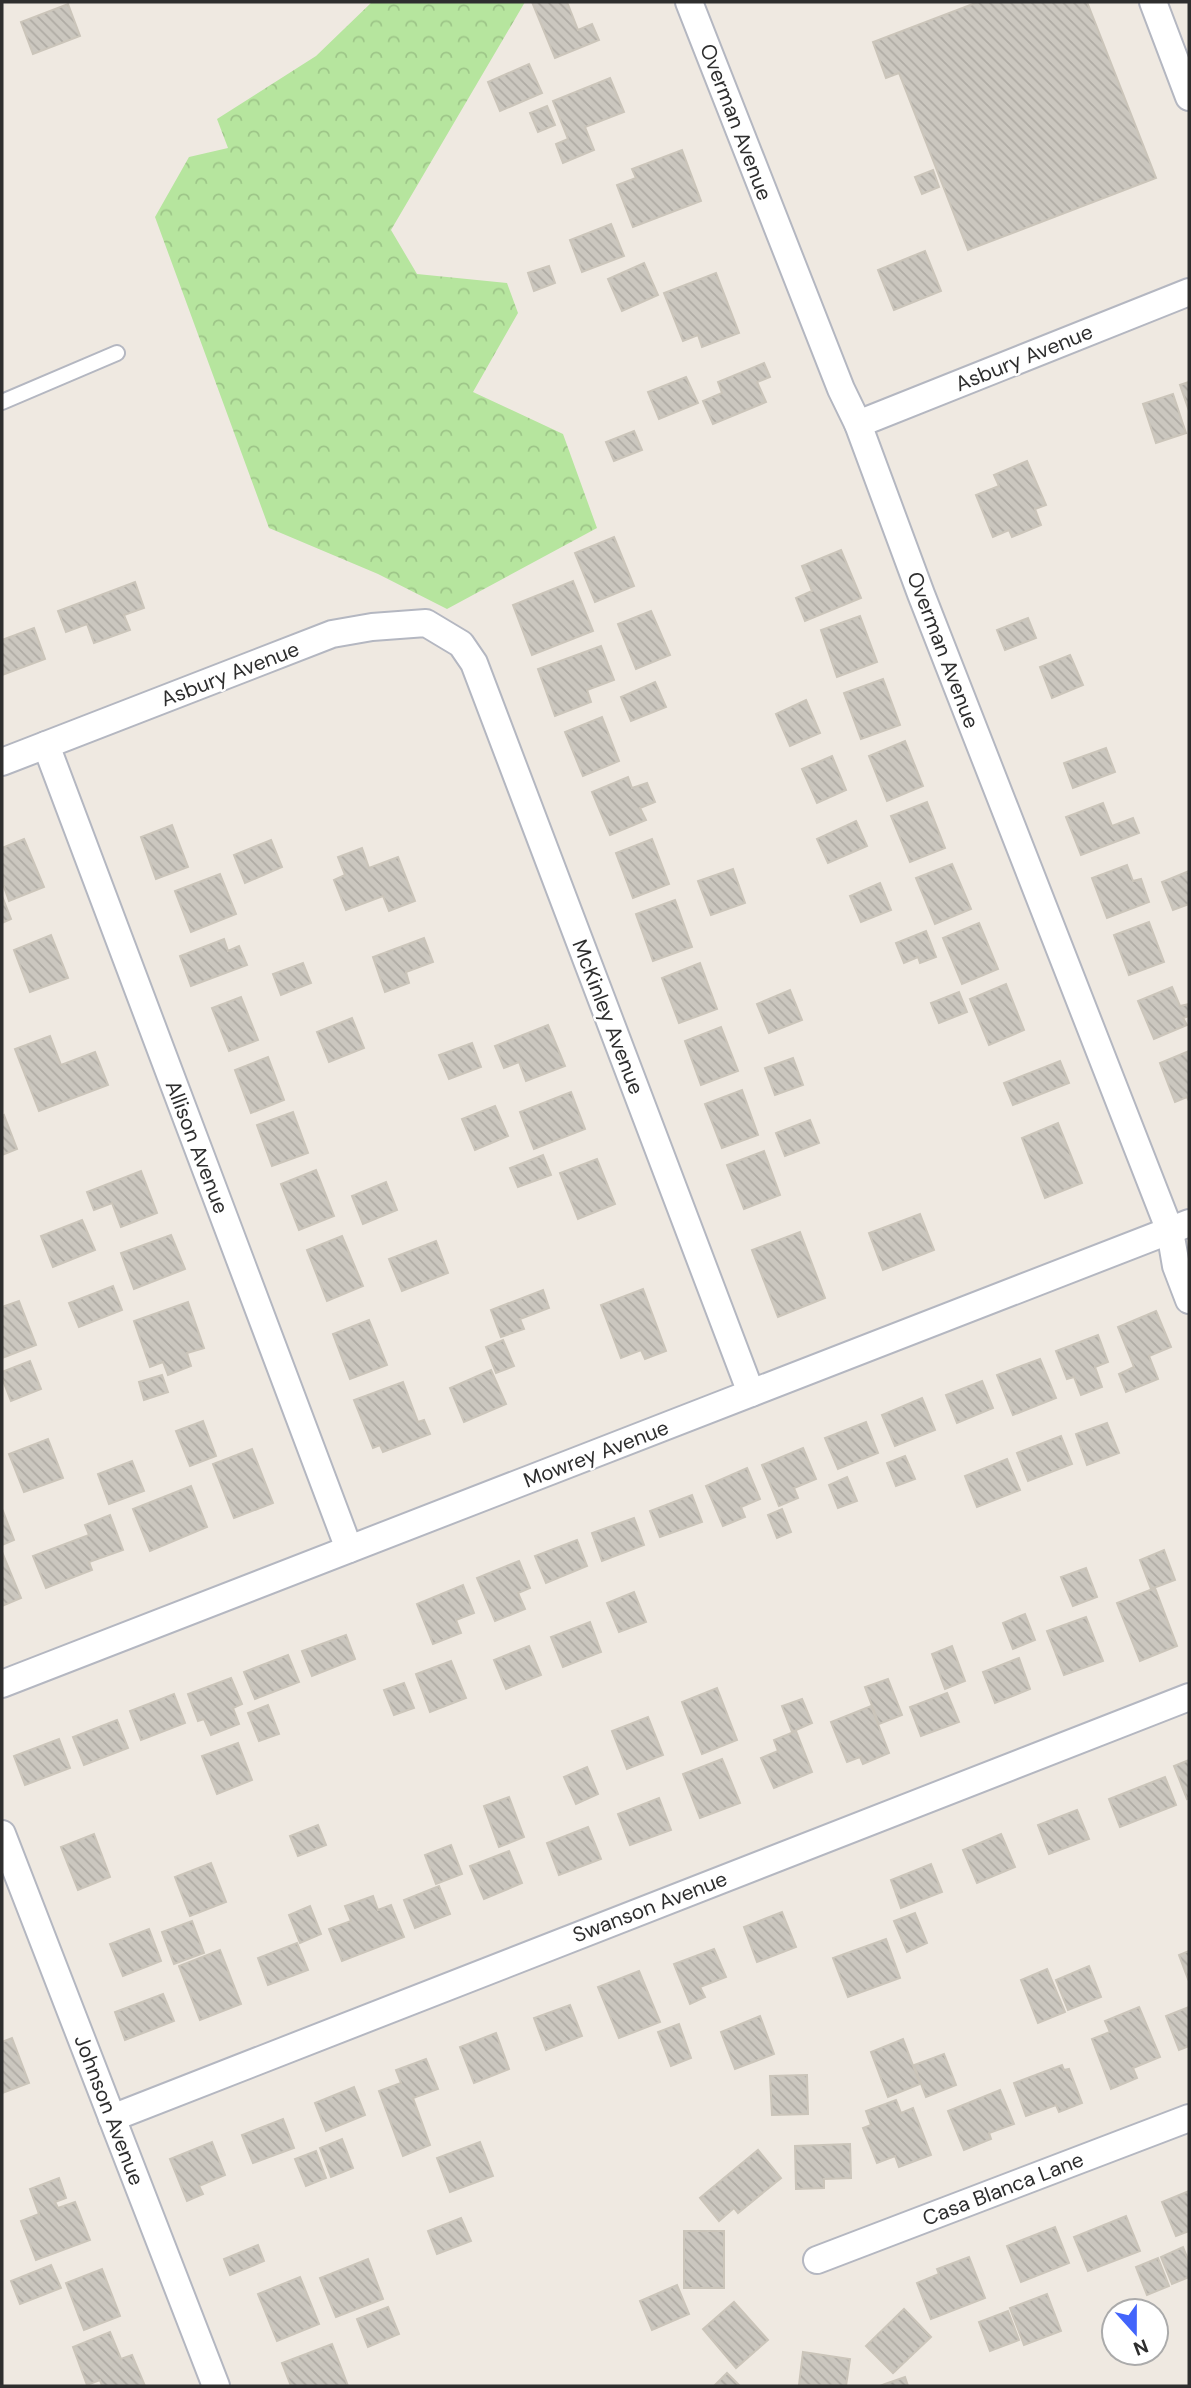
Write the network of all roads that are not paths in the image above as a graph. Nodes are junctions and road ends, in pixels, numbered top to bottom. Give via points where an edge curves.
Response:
1 (689, 2) edge
2 (1153, 2) edge
3 (1189, 97) edge
4 (1189, 292) edge
5 (117, 353) dead end
6 (2, 402) edge
7 (858, 424) junction
8 (461, 644) joint
9 (46, 745) junction
10 (2, 762) edge
11 (1180, 1227) edge
12 (1189, 1300) edge
13 (751, 1393) junction
14 (349, 1549) junction
15 (2, 1684) edge
16 (1189, 1697) edge
17 (2, 1834) edge
18 (112, 2118) junction
19 (1189, 2118) edge
20 (817, 2260) dead end
21 (216, 2386) edge

1 - 7 street, Overman Avenue
2 - 3 street
4 - 7 street, Asbury Avenue
5 - 6 lane
7 - 11 street, Overman Avenue via 921,594
8 - 9 street, Asbury Avenue via 426,623 332,634
8 - 13 street, McKinley Avenue via 474,663
9 - 10 street, Asbury Avenue
9 - 14 street, Allison Avenue
11 - 12 street, Overman Avenue via 1176,1266
11 - 13 street, Mowrey Avenue
13 - 14 street, Mowrey Avenue
14 - 15 street, Mowrey Avenue
16 - 18 street, Swanson Avenue
17 - 18 street, Johnson Avenue
18 - 21 street, Johnson Avenue
19 - 20 street, Casa Blanca Lane

